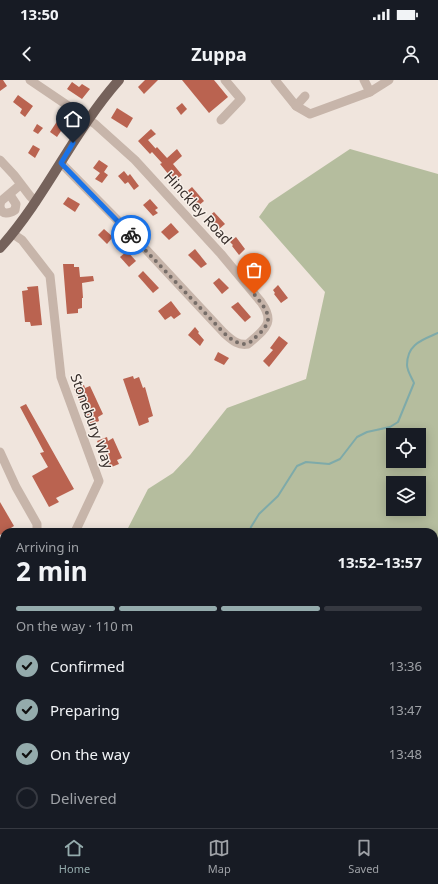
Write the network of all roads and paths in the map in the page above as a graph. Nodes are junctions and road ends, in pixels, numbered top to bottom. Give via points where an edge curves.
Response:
1 (30, 80) edge
2 (119, 80) edge
3 (225, 80) edge
4 (275, 80) edge
5 (364, 80) edge
6 (389, 80) edge
7 (370, 92) junction
8 (305, 96) dead end
9 (296, 106) junction
10 (89, 120) junction
11 (220, 120) dead end
12 (0, 160) edge
13 (61, 163) junction
14 (20, 185) junction
15 (10, 195) junction
16 (36, 202) junction
17 (0, 206) edge
18 (13, 234) junction
19 (0, 248) edge
20 (0, 452) edge
21 (37, 528) edge
22 (77, 528) edge

1 - 10 street
2 - 10 main road
3 - 11 street via 242,99
4 - 9 street
5 - 7 street
6 - 7 street
7 - 9 street via 310,114
8 - 9 street
10 - 13 main road
10 - 13 street, Hinckley Road via 135,160 248,285 267,310 266,326 248,344 233,341
12 - 14 street via 14,174
13 - 16 main road
14 - 15 street
14 - 16 street
15 - 17 street via 1,201
15 - 17 street via 16,204 15,210 10,214 5,213
16 - 18 main road
18 - 19 main road
18 - 22 street, Stonebury Way via 22,240 50,276 61,378 99,481
20 - 21 street

